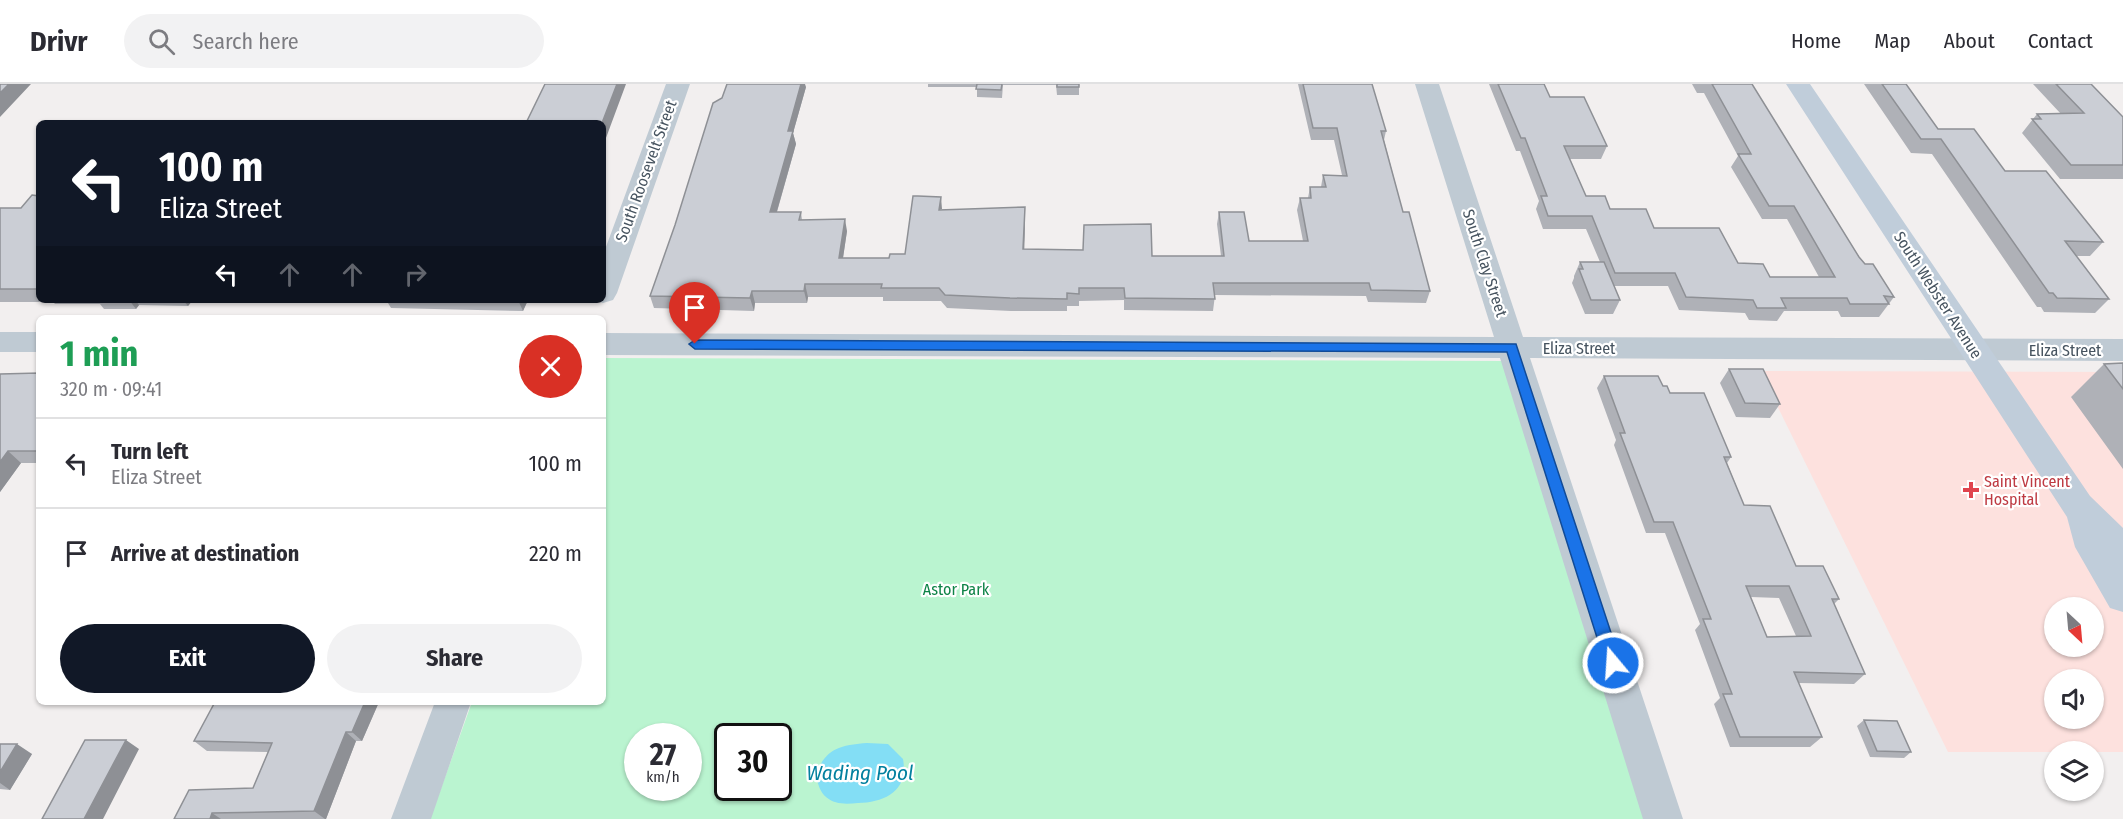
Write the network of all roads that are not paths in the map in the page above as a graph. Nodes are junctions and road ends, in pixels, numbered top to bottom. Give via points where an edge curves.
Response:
1 (678, 84) edge
2 (1427, 84) edge
3 (1798, 84) edge
4 (606, 285) edge
5 (0, 342) edge
6 (36, 342) edge
7 (606, 344) edge
8 (1512, 348) junction
9 (1974, 350) junction
10 (2123, 350) edge
11 (2078, 506) junction
12 (2123, 550) edge
13 (2123, 597) edge
14 (452, 705) edge
15 (411, 819) edge
16 (1664, 819) edge

1 - 4 street, South Roosevelt Street
2 - 8 street, South Clay Street
3 - 9 main road, South Webster Avenue
5 - 6 street
7 - 8 street, Eliza Street
8 - 9 street, Eliza Street
8 - 16 street, South Clay Street
9 - 10 street, Eliza Street
9 - 11 main road, South Webster Avenue
11 - 12 main road, South Webster Avenue
11 - 13 main road, South Webster Avenue via 2093,547
14 - 15 street

